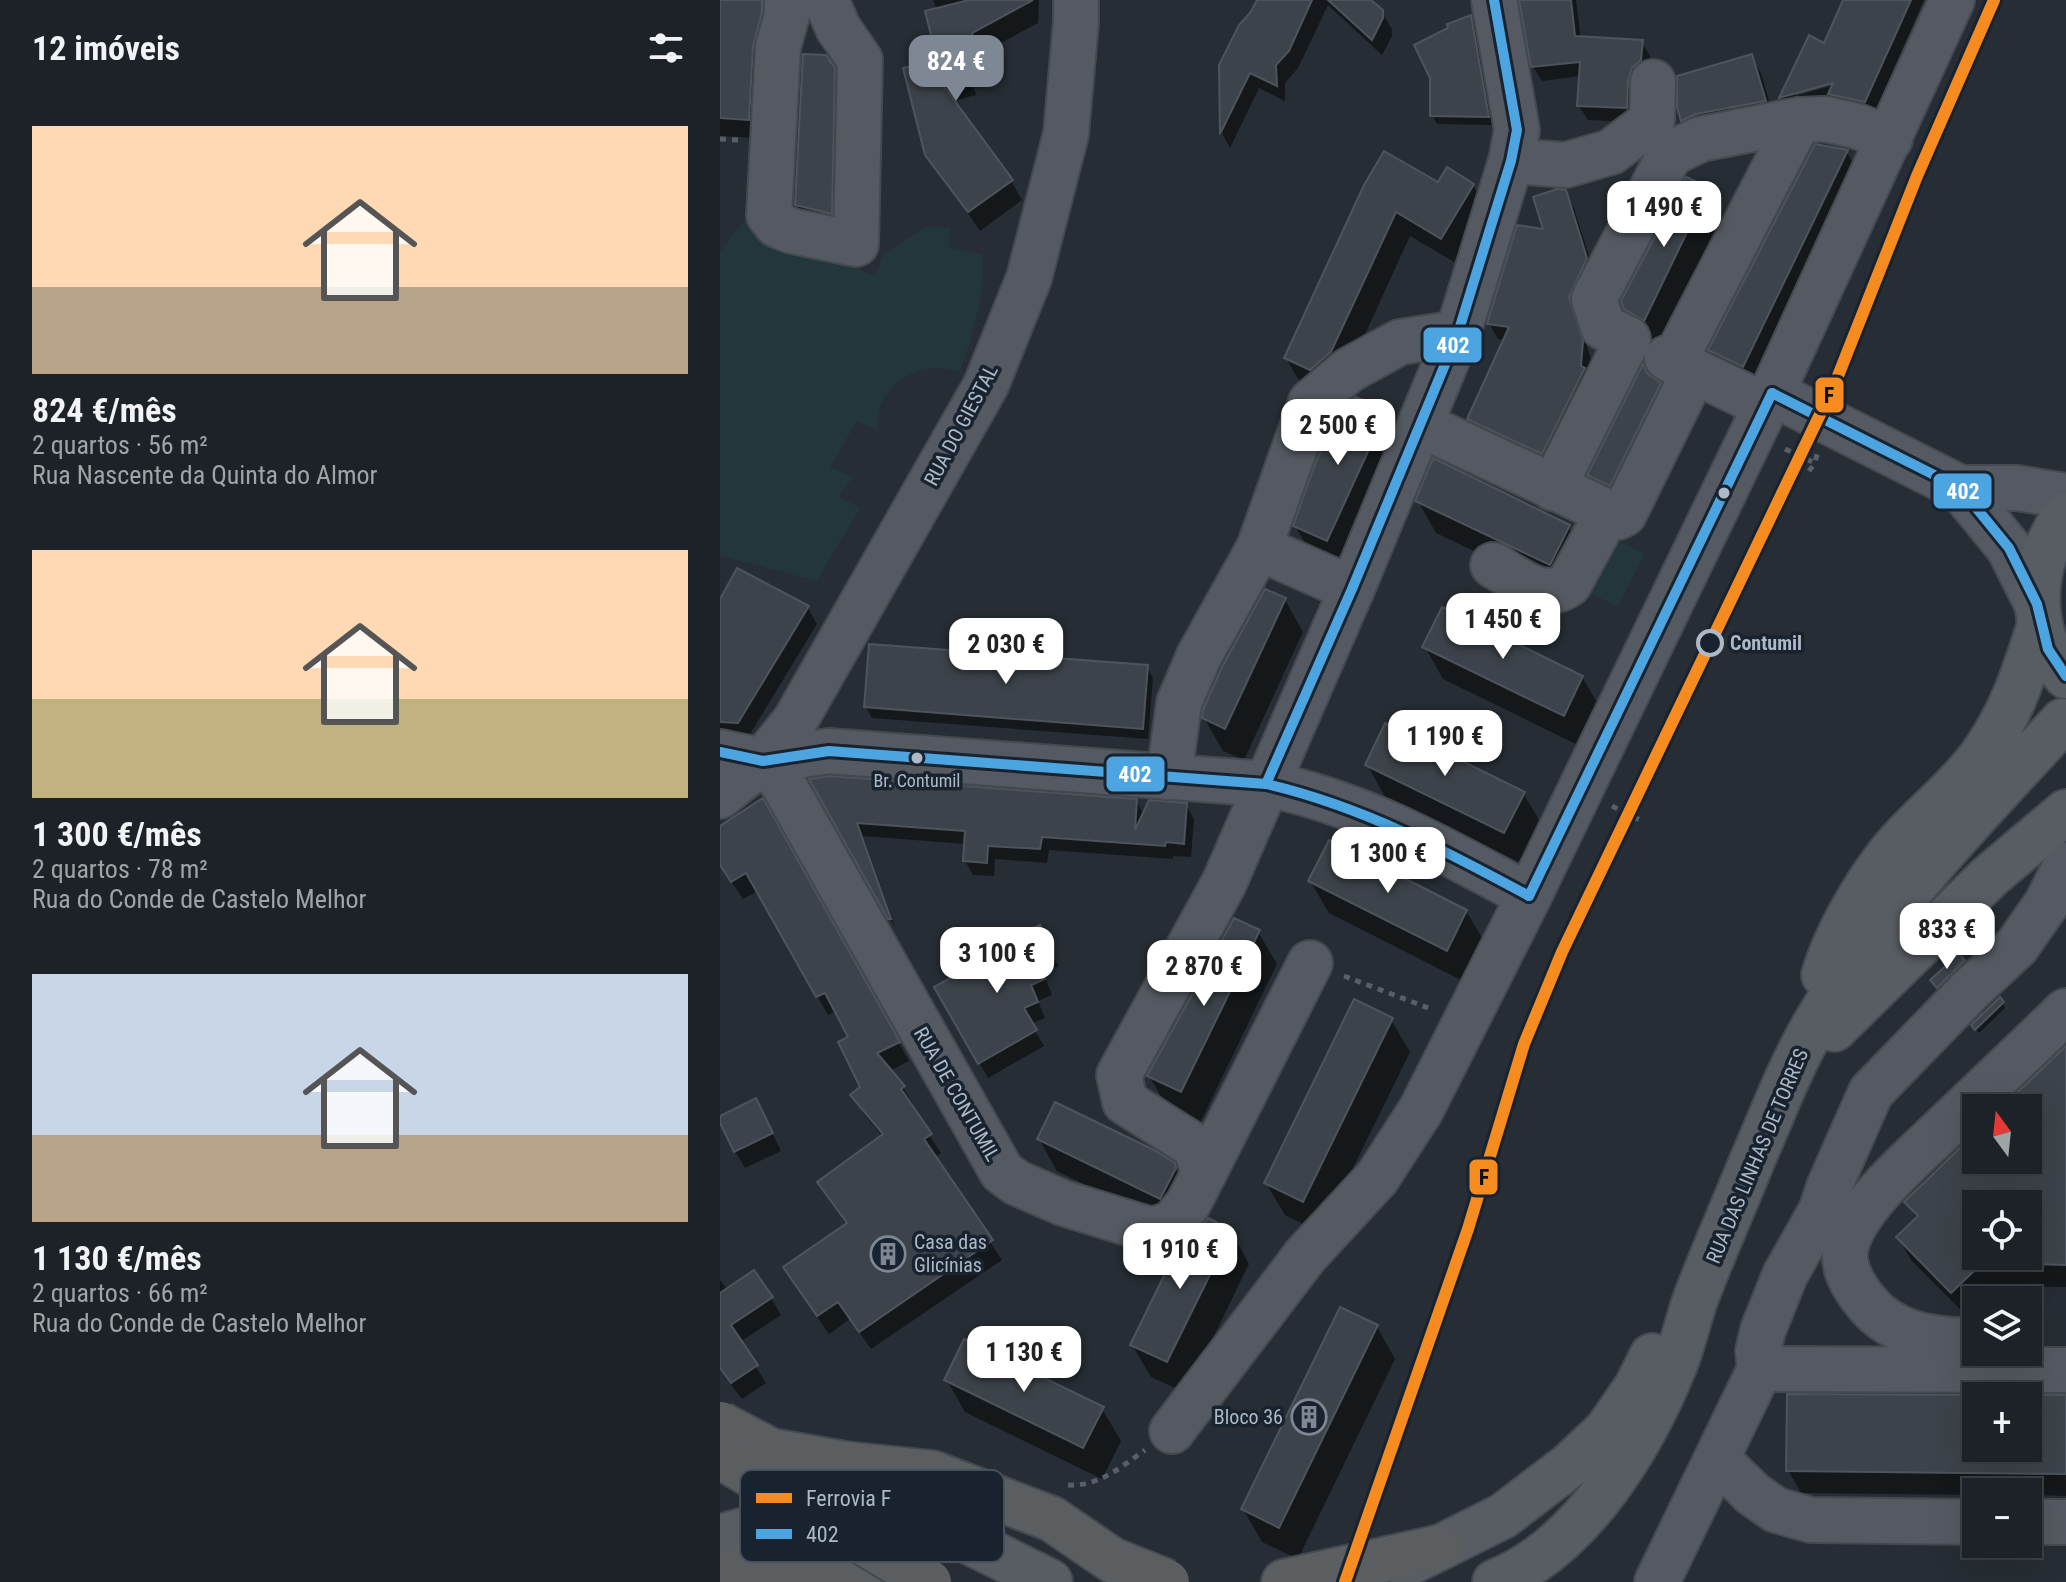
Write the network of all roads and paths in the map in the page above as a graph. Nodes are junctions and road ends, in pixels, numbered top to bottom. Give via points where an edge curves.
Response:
1 (787, 0) edge
2 (826, 0) edge
3 (1076, 0) edge
4 (1494, 0) edge
5 (1952, 0) edge
6 (1653, 82) dead end
7 (1799, 120) junction
8 (1890, 139) junction
9 (1511, 161) junction
10 (1458, 333) junction
11 (1628, 339) junction
12 (1684, 367) junction
13 (1769, 399) junction
14 (1421, 425) junction
15 (1815, 463) dead end
16 (1809, 471) dead end
17 (1553, 488) junction
18 (1978, 495) junction
19 (2066, 496) edge
20 (1607, 514) junction
21 (2066, 515) edge
22 (1259, 548) junction
23 (1493, 565) dead end
24 (1352, 589) junction
25 (2039, 614) junction
26 (2066, 676) edge
27 (2063, 721) dead end
28 (720, 752) edge
29 (763, 761) junction
30 (1169, 777) junction
31 (1266, 784) junction
32 (720, 796) edge
33 (1605, 803) dead end
34 (2066, 812) edge
35 (1640, 820) dead end
36 (2066, 865) edge
37 (1529, 896) junction
38 (1310, 963) joint
39 (2066, 1011) edge
40 (1819, 1018) junction
41 (1466, 1022) junction
42 (1789, 1073) junction
43 (1204, 1173) junction
44 (1696, 1296) junction
45 (1962, 1340) edge
46 (2066, 1341) edge
47 (2042, 1342) edge
48 (1760, 1369) junction
49 (2066, 1370) edge
50 (720, 1424) edge
51 (1172, 1431) dead end
52 (720, 1456) edge
53 (1718, 1460) junction
54 (743, 1470) edge
55 (903, 1470) edge
56 (1004, 1501) edge
57 (1962, 1522) edge
58 (2042, 1522) edge
59 (2066, 1522) edge
60 (740, 1531) edge
61 (720, 1537) edge
62 (1441, 1547) junction
63 (1004, 1560) edge
64 (896, 1562) edge
65 (720, 1569) edge
66 (1040, 1579) edge
67 (868, 1582) edge
68 (929, 1582) edge
69 (1167, 1582) edge
70 (1284, 1582) edge
71 (1372, 1582) edge
72 (1495, 1582) edge
73 (1657, 1582) edge

1 - 2 street via 778,47 769,215 792,231 856,244 860,60
3 - 29 street, RUA DO GIESTAL via 1066,134 1029,278 986,385 795,721
4 - 9 street via 1517,130
5 - 8 street
6 - 9 street via 1652,121 1611,152 1566,165
7 - 8 street via 1825,119
7 - 11 street via 1701,139 1670,154 1594,299 1603,327
7 - 12 street
8 - 13 street
9 - 10 street
10 - 14 street
10 - 22 street via 1400,342 1349,370 1311,402
11 - 12 street
11 - 17 street
12 - 13 street
12 - 20 street via 1624,514
13 - 18 street via 1829,421
13 - 37 street
14 - 17 street
14 - 24 street
15 - 16 path
17 - 20 street
18 - 19 street
18 - 25 street
20 - 23 street via 1569,584 1559,591 1534,588
21 - 25 main road via 2045,550 2038,577
22 - 24 street
22 - 30 street via 1179,703
24 - 31 street
25 - 26 main road via 2048,649
25 - 40 main road via 2023,681 1999,730 1978,761 1888,856 1856,906 1828,960
27 - 40 main road, RUA DAS LINHAS DE TORRES via 1931,864
28 - 29 street
29 - 30 street via 829,751
29 - 32 street, RUA DO GIESTAL
29 - 43 street, RUA DE CONTUMIL via 782,782 1002,1172 1063,1203 1151,1230 1172,1224
30 - 31 street
31 - 37 street via 1404,830
31 - 43 street via 1224,883 1119,1075 1125,1102 1196,1147
33 - 35 path
34 - 42 main road via 1989,877
36 - 48 street via 2017,946 1871,1092 1821,1211 1774,1302 1758,1351
37 - 41 street
38 - 41 path
38 - 43 street, RUA DE CONTUMIL
39 - 45 street via 1883,1190 1862,1213 1845,1249 1846,1269 1856,1289 1894,1328
40 - 42 main road, RUA DAS LINHAS DE TORRES
41 - 51 street via 1421,1110 1377,1178 1305,1256
42 - 44 main road, RUA DAS LINHAS DE TORRES
44 - 62 main road, RUA DAS LINHAS DE TORRES via 1676,1318 1607,1430 1503,1516
44 - 72 main road, RUA DAS LINHAS DE TORRES via 1657,1407 1600,1499 1520,1572
46 - 47 street
48 - 49 street
48 - 53 street
50 - 55 highway, bridge via 771,1451
52 - 54 highway, bridge
53 - 57 street via 1776,1510 1811,1520
53 - 73 street
56 - 69 highway, bridge via 1052,1519 1112,1560
58 - 59 street
60 - 61 main road
62 - 70 highway
62 - 71 main road, RUA DAS LINHAS DE TORRES
63 - 66 main road
64 - 68 highway, bridge
65 - 67 highway via 809,1564

